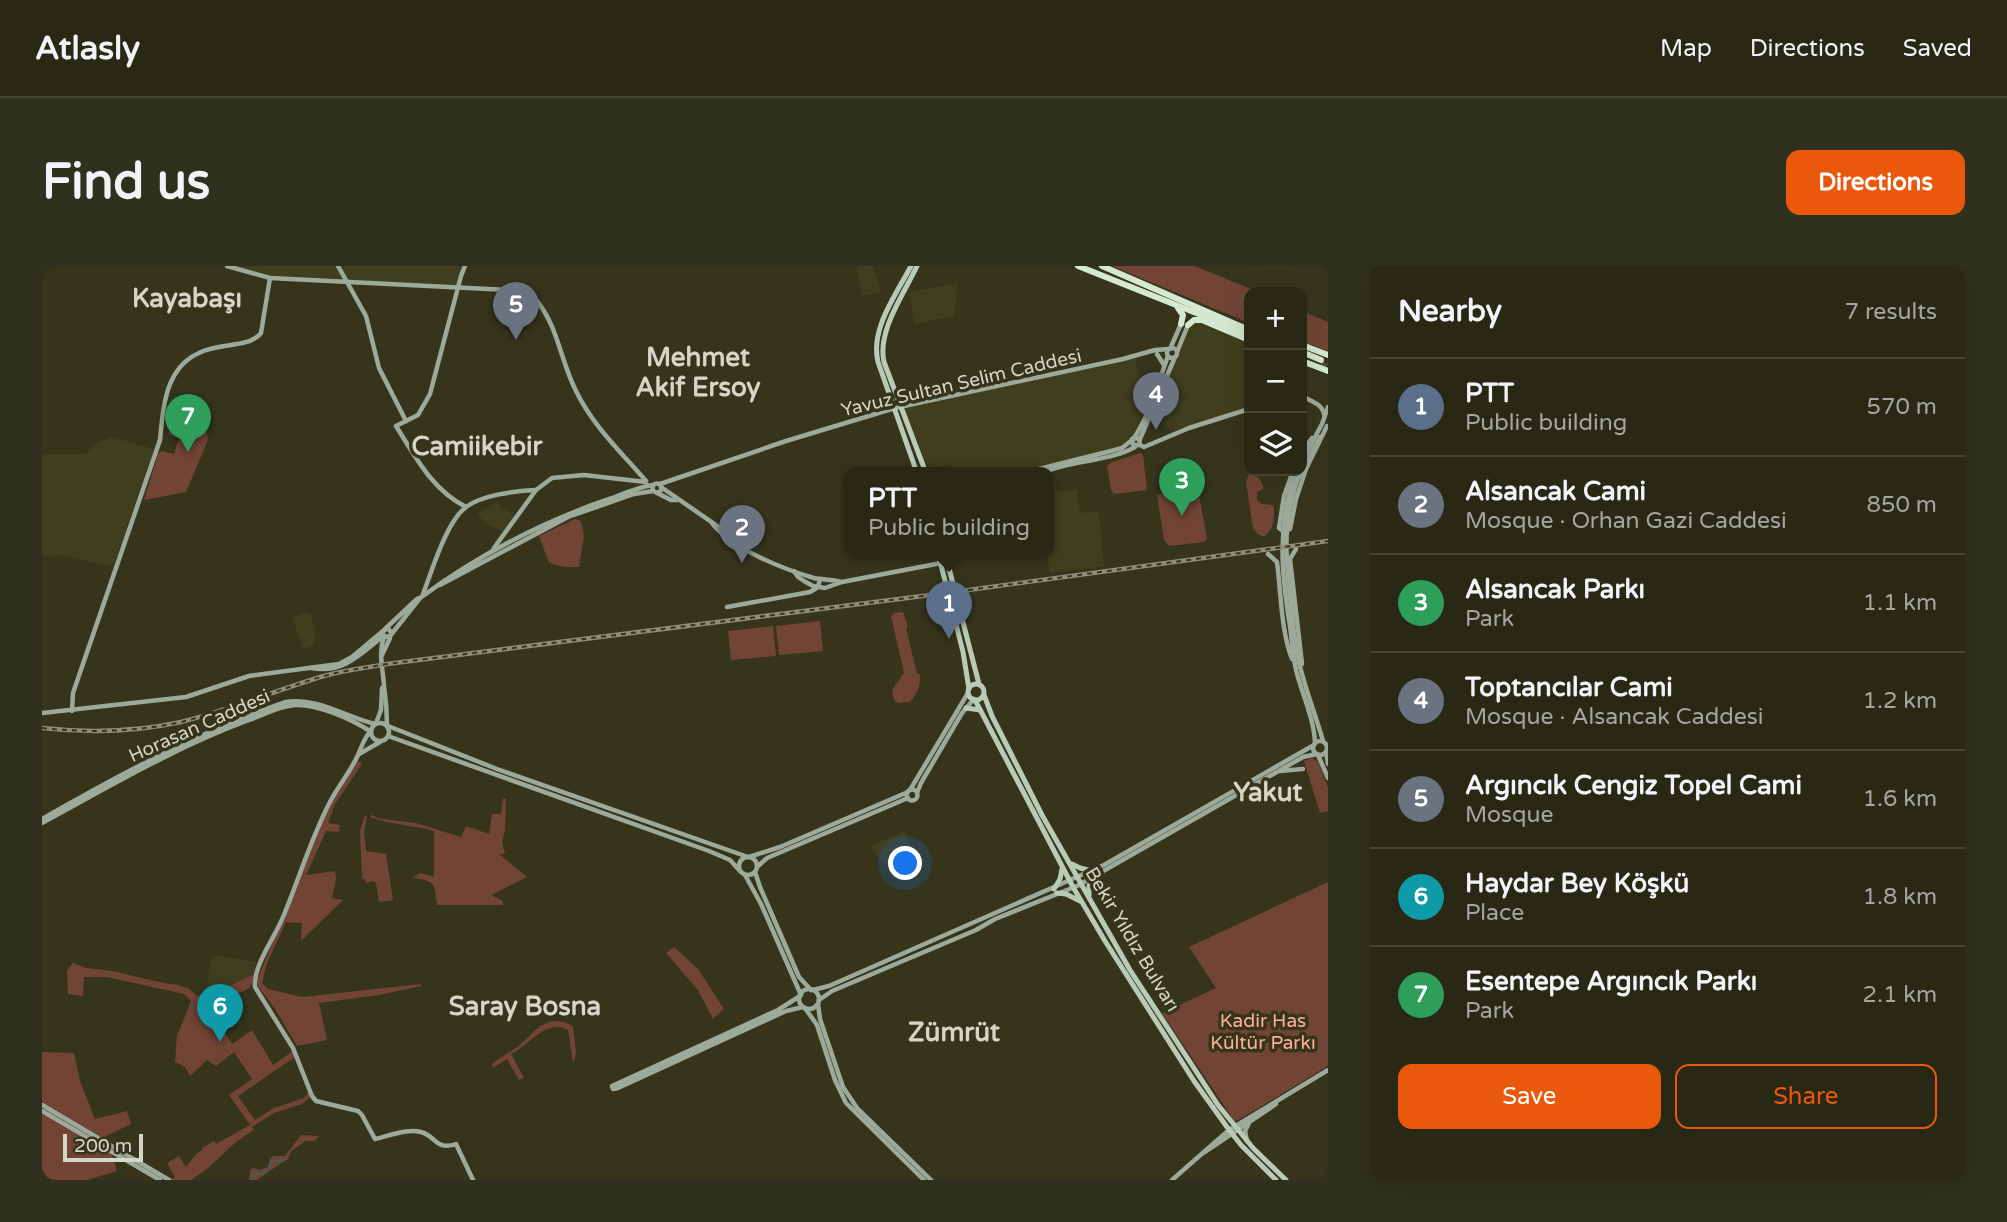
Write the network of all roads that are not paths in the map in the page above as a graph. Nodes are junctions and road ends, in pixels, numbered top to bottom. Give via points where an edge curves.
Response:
1 (227, 266) edge
2 (338, 266) edge
3 (466, 266) edge
4 (911, 266) edge
5 (917, 266) edge
6 (1078, 266) edge
7 (1102, 266) edge
8 (270, 278) junction
9 (349, 283) junction
10 (459, 287) junction
11 (1148, 294) junction
12 (1213, 317) junction
13 (1184, 324) junction
14 (1244, 332) edge
15 (1244, 332) edge
16 (1244, 333) edge
17 (1307, 348) edge
18 (1169, 352) junction
19 (1154, 353) junction
20 (1176, 355) junction
21 (1307, 357) edge
22 (1325, 359) edge
23 (1164, 366) junction
24 (1328, 371) edge
25 (1307, 399) edge
26 (1319, 405) junction
27 (1328, 405) edge
28 (898, 407) junction
29 (1244, 410) edge
30 (1325, 416) junction
31 (406, 421) junction
32 (1327, 425) edge
33 (1317, 432) junction
34 (1136, 442) junction
35 (1307, 444) edge
36 (1307, 451) edge
37 (1307, 457) edge
38 (915, 467) edge
39 (923, 467) edge
40 (1047, 467) edge
41 (1307, 467) edge
42 (1054, 468) edge
43 (1296, 476) edge
44 (1297, 476) edge
45 (1304, 476) edge
46 (646, 481) junction
47 (656, 487) junction
48 (536, 489) junction
49 (466, 507) junction
50 (1296, 549) dead end
51 (494, 552) junction
52 (1268, 554) dead end
53 (940, 558) edge
54 (946, 558) edge
55 (1284, 561) junction
56 (941, 563) junction
57 (794, 571) junction
58 (816, 578) junction
59 (842, 582) junction
60 (439, 585) junction
61 (813, 586) junction
62 (421, 597) junction
63 (727, 607) dead end
64 (384, 633) junction
65 (391, 635) junction
66 (373, 643) junction
67 (380, 649) junction
68 (380, 659) junction
69 (310, 668) junction
70 (382, 673) junction
71 (979, 684) junction
72 (968, 691) junction
73 (984, 695) junction
74 (974, 700) junction
75 (966, 708) junction
76 (981, 710) junction
77 (72, 711) junction
78 (42, 713) edge
79 (375, 723) junction
80 (362, 726) junction
81 (387, 726) junction
82 (370, 731) junction
83 (388, 736) junction
84 (362, 741) junction
85 (381, 741) junction
86 (1325, 741) edge
87 (1314, 744) junction
88 (1327, 750) edge
89 (359, 754) junction
90 (1317, 754) junction
91 (1328, 764) edge
92 (1303, 769) dead end
93 (1279, 771) junction
94 (1328, 778) edge
95 (909, 791) junction
96 (917, 793) junction
97 (908, 798) junction
98 (42, 821) edge
99 (748, 857) junction
100 (1070, 863) junction
101 (1062, 866) junction
102 (756, 870) junction
103 (743, 873) junction
104 (1093, 873) junction
105 (1077, 876) junction
106 (1069, 880) junction
107 (1081, 883) junction
108 (1073, 887) junction
109 (1055, 891) junction
110 (1089, 898) junction
111 (1083, 903) junction
112 (973, 922) junction
113 (976, 930) junction
114 (796, 981) junction
115 (812, 990) junction
116 (800, 996) junction
117 (818, 1002) junction
118 (789, 1004) junction
119 (804, 1008) junction
120 (1328, 1071) edge
121 (42, 1105) edge
122 (42, 1111) edge
123 (1226, 1115) junction
124 (1247, 1121) junction
125 (1231, 1128) junction
126 (1218, 1140) junction
127 (1236, 1140) junction
128 (1248, 1141) junction
129 (160, 1180) edge
130 (169, 1180) edge
131 (473, 1180) edge
132 (924, 1180) edge
133 (931, 1180) edge
134 (1173, 1180) edge
135 (1276, 1180) edge
136 (1286, 1180) edge

1 - 8 street
2 - 9 street
3 - 10 street
4 - 28 main road via 876,344 878,362
5 - 28 main road via 883,341 883,359
6 - 11 highway
7 - 12 highway
8 - 9 street
8 - 77 street via 258,337 195,355 168,388 160,440 73,693
9 - 10 street
9 - 31 street via 366,316 379,368
10 - 31 street via 430,394 419,413
10 - 46 street via 521,291 536,299 586,410
11 - 12 highway
11 - 13 highway via 1179,308
12 - 14 highway
12 - 15 highway
13 - 16 highway via 1200,320
13 - 18 street
13 - 20 street
17 - 22 highway
18 - 19 street, Yavuz Sultan Selim Caddesi
18 - 20 street, Yavuz Sultan Selim Caddesi via 1171,358
18 - 20 street via 1174,349
18 - 23 street
19 - 23 street
19 - 28 street, Yavuz Sultan Selim Caddesi
20 - 34 street
21 - 22 highway
22 - 24 highway
23 - 34 street
25 - 26 street
26 - 27 street
26 - 30 street
27 - 30 street
28 - 38 main road
28 - 39 main road
28 - 47 street, Yavuz Sultan Selim Caddesi
29 - 34 street via 1144,447
30 - 33 street
31 - 49 street via 396,426 429,477 443,493
32 - 37 street
32 - 41 street
33 - 35 street
33 - 36 street
34 - 40 street
34 - 42 street via 1108,458
43 - 45 street via 1281,511 1279,528 1283,531 1290,529
44 - 55 street via 1285,527
46 - 47 street
46 - 48 street via 571,475 549,480
47 - 51 street via 574,511
47 - 57 street via 751,553
47 - 60 street via 568,517
48 - 49 street
48 - 51 street
49 - 62 street via 444,540
50 - 55 street
51 - 60 street
52 - 55 street
53 - 56 main road
54 - 71 main road
55 - 86 street via 1296,648
55 - 87 street via 1296,670
56 - 59 street
56 - 72 main road
57 - 58 street
57 - 61 street
58 - 59 street
58 - 61 street
59 - 61 street via 825,588
60 - 62 street
61 - 63 street via 811,592
62 - 64 street
62 - 65 street
64 - 65 street
64 - 66 street
64 - 67 street
64 - 69 street via 346,661
65 - 68 street
66 - 67 street
66 - 69 street via 347,664
67 - 68 street
68 - 70 street
69 - 77 street via 249,676 186,697
70 - 79 street via 382,706
70 - 81 street
71 - 72 main road
71 - 73 main road
72 - 74 main road
72 - 95 street
73 - 74 main road
73 - 100 main road, Bekir Yıldız Bulvarı
74 - 75 street
74 - 76 main road, Bekir Yıldız Bulvarı
75 - 76 main road
75 - 96 street
76 - 101 main road, Bekir Yıldız Bulvarı
77 - 78 street
79 - 81 street
79 - 82 street
79 - 98 street, Horasan Caddesi via 315,704 286,702 180,744
80 - 82 street, Horasan Caddesi
80 - 84 street
80 - 98 street, Horasan Caddesi via 311,707 283,707 175,752
81 - 83 street
81 - 99 street
82 - 84 street
82 - 85 street
83 - 85 street
83 - 103 street via 709,851 730,860
84 - 89 street
85 - 89 street
86 - 87 street
86 - 88 street
87 - 90 street
87 - 104 street
88 - 90 street
88 - 91 street
89 - 131 street via 316,831 254,985 293,1048 315,1100 358,1111 375,1139 416,1131 442,1145 457,1144
90 - 93 street
90 - 94 street
92 - 93 street
93 - 104 street
95 - 96 street
95 - 97 street
95 - 99 street
96 - 97 street via 916,799
97 - 102 street via 767,858
99 - 102 street via 754,860
99 - 103 street via 740,862
100 - 104 main road
100 - 105 main road, Bekir Yıldız Bulvarı
101 - 106 main road, Bekir Yıldız Bulvarı
101 - 109 main road
102 - 103 street via 750,875
102 - 115 street via 799,977
103 - 114 street
104 - 105 street
104 - 107 street
104 - 110 main road
105 - 106 street
105 - 107 main road, Bekir Yıldız Bulvarı
106 - 108 main road, Bekir Yıldız Bulvarı
106 - 109 street
107 - 108 street
107 - 110 main road, Bekir Yıldız Bulvarı
108 - 109 street
108 - 111 main road, Bekir Yıldız Bulvarı
109 - 111 main road
109 - 112 street
109 - 113 street
110 - 123 main road, Bekir Yıldız Bulvarı via 1142,989
111 - 125 main road, Bekir Yıldız Bulvarı via 1194,1082
112 - 113 street
112 - 115 street
113 - 117 street via 832,991
114 - 116 street
114 - 118 street
115 - 116 street
115 - 117 street
116 - 118 street
116 - 119 street
117 - 119 street via 811,1009
117 - 133 street via 848,1097
118 - 119 street via 613,1089 786,1011
119 - 132 street via 817,1025 846,1103
120 - 124 street
121 - 130 street
122 - 129 street
123 - 124 street
123 - 125 main road, Bekir Yıldız Bulvarı
124 - 125 street
124 - 128 street
125 - 126 street
125 - 126 street
125 - 127 main road, Bekir Yıldız Bulvarı
125 - 128 main road, Bekir Yıldız Bulvarı
126 - 127 street
126 - 134 street
127 - 135 main road, Bekir Yıldız Bulvarı
128 - 136 main road, Bekir Yıldız Bulvarı

